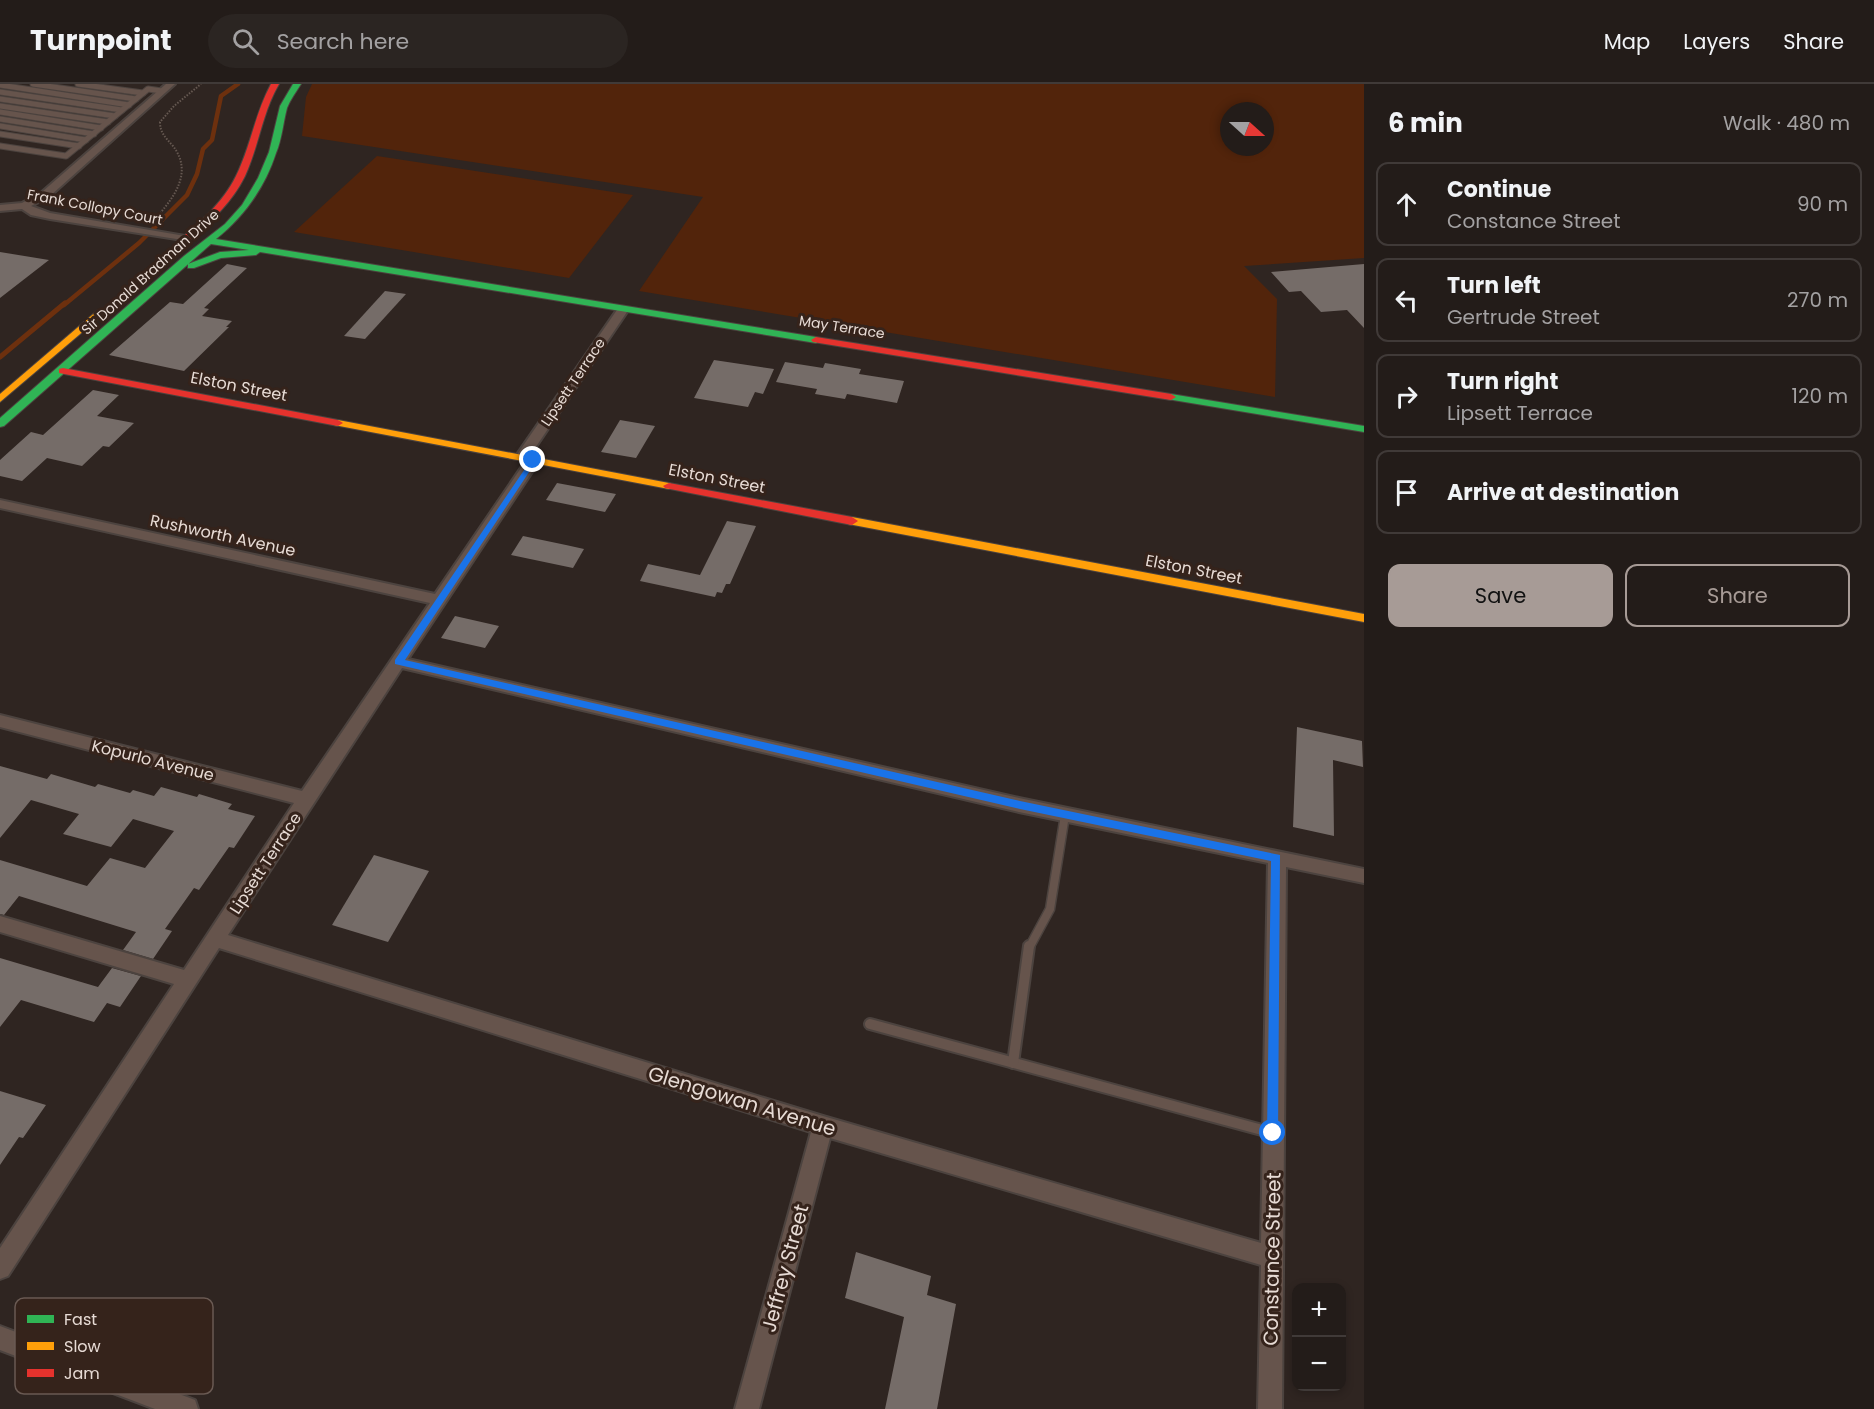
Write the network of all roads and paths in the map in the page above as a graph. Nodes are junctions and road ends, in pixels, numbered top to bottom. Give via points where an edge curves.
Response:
1 (33, 84) edge
2 (78, 84) edge
3 (117, 84) edge
4 (171, 84) edge
5 (201, 84) edge
6 (275, 84) edge
7 (297, 84) edge
8 (0, 85) edge
9 (148, 88) junction
10 (162, 91) junction
11 (0, 92) edge
12 (142, 93) junction
13 (0, 99) edge
14 (136, 99) junction
15 (129, 105) junction
16 (0, 106) edge
17 (122, 110) junction
18 (0, 112) edge
19 (115, 116) junction
20 (0, 119) edge
21 (108, 122) junction
22 (0, 126) edge
23 (101, 128) junction
24 (0, 134) edge
25 (94, 134) junction
26 (0, 141) edge
27 (82, 144) junction
28 (0, 147) edge
29 (101, 147) junction
30 (72, 152) junction
31 (24, 207) junction
32 (0, 208) edge
33 (242, 210) junction
34 (204, 223) junction
35 (143, 232) junction
36 (185, 239) junction
37 (211, 241) junction
38 (257, 249) junction
39 (170, 275) junction
40 (112, 303) dead end
41 (623, 309) junction
42 (63, 370) junction
43 (0, 399) edge
44 (0, 424) edge
45 (1364, 429) edge
46 (528, 458) junction
47 (0, 504) edge
48 (439, 600) junction
49 (1364, 618) edge
50 (399, 662) junction
51 (0, 722) edge
52 (306, 799) junction
53 (1065, 814) junction
54 (1277, 858) junction
55 (1364, 876) edge
56 (0, 924) edge
57 (215, 939) junction
58 (188, 980) junction
59 (870, 1024) dead end
60 (1013, 1063) junction
61 (823, 1126) junction
62 (1273, 1133) junction
63 (1272, 1257) junction
64 (0, 1268) edge
65 (0, 1338) edge
66 (15, 1344) edge
67 (147, 1394) edge
68 (186, 1409) edge
69 (747, 1409) edge
70 (1270, 1409) edge

1 - 14 lane
2 - 12 lane
3 - 9 lane
4 - 10 street
5 - 35 path via 160,123 162,135 181,156 183,174 170,200
6 - 34 street, Sir Donald Bradman Drive via 261,106 240,177
7 - 33 street, Sir Donald Bradman Drive via 284,106 262,178
8 - 15 lane
9 - 10 lane
9 - 12 lane
10 - 29 street
11 - 17 lane
12 - 14 lane
13 - 19 lane
14 - 15 lane
15 - 17 lane
16 - 21 lane
17 - 19 lane
18 - 23 lane
19 - 21 lane
20 - 25 lane
21 - 23 lane
22 - 27 lane
23 - 25 lane
24 - 27 lane
25 - 27 lane
26 - 30 lane
27 - 29 lane
27 - 30 lane
28 - 30 lane via 66,156
29 - 31 street via 46,194
31 - 32 street, Frank Collopy Court
31 - 35 street, Frank Collopy Court via 34,213
33 - 37 street, Sir Donald Bradman Drive
33 - 38 street via 237,232
34 - 36 street, Sir Donald Bradman Drive
34 - 37 street
35 - 36 street, Frank Collopy Court
36 - 37 street, Sir Donald Bradman Drive via 166,256
37 - 38 street, May Terrace via 218,246
37 - 39 street, Sir Donald Bradman Drive
38 - 39 street via 220,255
38 - 41 street, May Terrace
39 - 42 street, Sir Donald Bradman Drive
40 - 43 street, Sir Donald Bradman Drive
41 - 45 street, May Terrace
41 - 46 street, Lipsett Terrace
42 - 44 street, Sir Donald Bradman Drive
42 - 46 street, Elston Street
46 - 48 street, Lipsett Terrace
46 - 49 street, Elston Street
47 - 48 street, Rushworth Avenue
48 - 50 street, Lipsett Terrace
50 - 52 street, Lipsett Terrace
50 - 53 street
51 - 52 street, Kopurlo Avenue
52 - 57 street, Lipsett Terrace
53 - 54 street
53 - 60 lane via 1050,909 1030,942
54 - 55 street
54 - 62 street, Constance Street
56 - 58 street
57 - 58 street, Lipsett Terrace
57 - 61 street, Glengowan Avenue
58 - 64 street, Lipsett Terrace
59 - 60 lane
60 - 62 lane
61 - 63 street, Glengowan Avenue
61 - 69 street, Jeffrey Street
62 - 63 street, Constance Street
63 - 70 street, Constance Street
65 - 66 street
67 - 68 street

